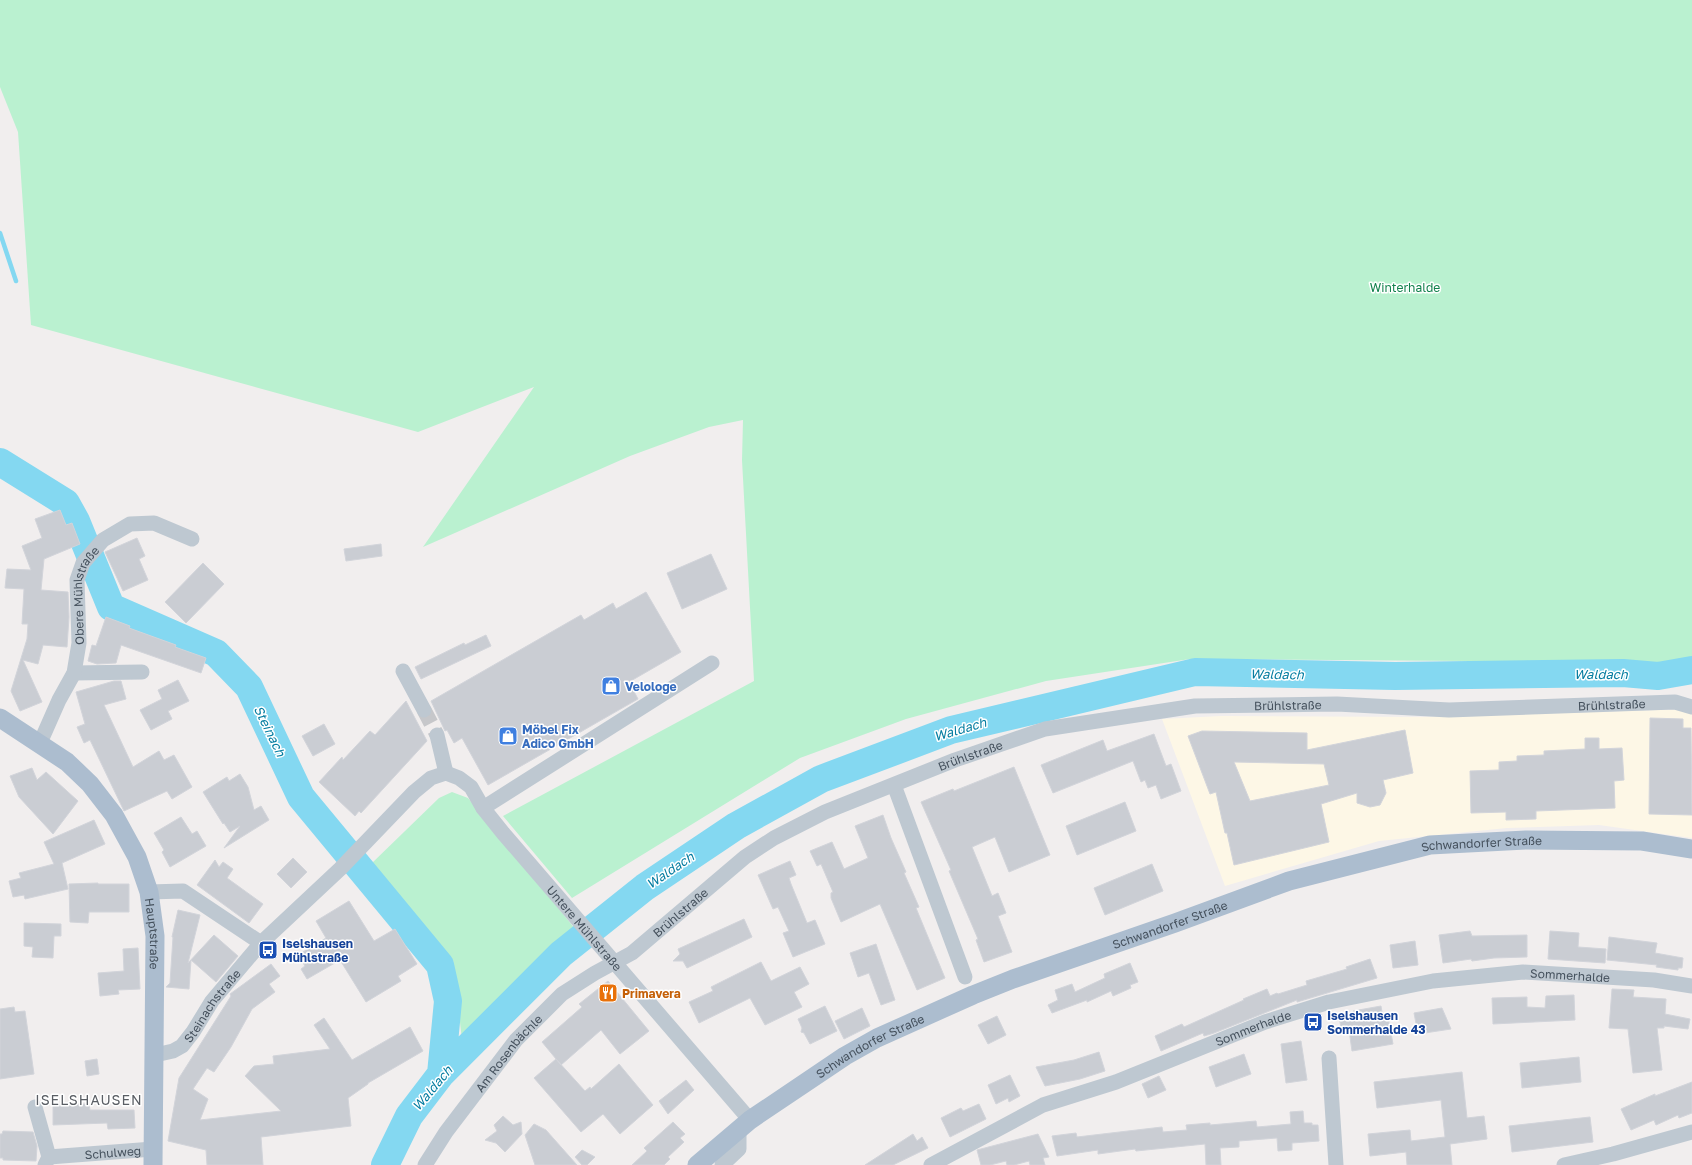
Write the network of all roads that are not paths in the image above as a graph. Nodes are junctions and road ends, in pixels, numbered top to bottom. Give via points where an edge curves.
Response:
1 (192, 539) dead end
2 (712, 663) dead end
3 (403, 671) dead end
4 (142, 672) dead end
5 (74, 673) junction
6 (1692, 707) edge
7 (424, 710) tunnel mouth
8 (0, 718) edge
9 (437, 736) tunnel mouth
10 (40, 743) junction
11 (446, 773) junction
12 (894, 785) junction
13 (483, 808) junction
14 (1692, 849) edge
15 (149, 892) junction
16 (261, 943) junction
17 (614, 962) junction
18 (965, 977) dead end
19 (1692, 986) edge
20 (155, 1055) junction
21 (1329, 1058) dead end
22 (35, 1107) dead end
23 (744, 1125) junction
24 (1692, 1132) edge
25 (153, 1157) edge
26 (47, 1161) edge
27 (425, 1165) edge
28 (696, 1165) edge
29 (722, 1165) edge
30 (931, 1165) edge
31 (1336, 1165) edge
32 (1564, 1165) edge

1 - 5 street, Obere Mühlstraße via 154,523 130,524 103,540 83,563 77,580 79,643
2 - 13 street
3 - 7 street
4 - 5 street
5 - 10 street, Obere Mühlstraße
6 - 12 street, Brühlstraße via 1676,702 1449,710 1337,704 1195,706 1045,729 955,760
8 - 10 main road, Hauptstraße
9 - 11 street
10 - 15 main road, Hauptstraße via 67,762 90,784 114,815 137,857
11 - 13 street, Untere Mühlstraße via 471,787
11 - 16 street via 431,778 414,792 340,869
12 - 17 street, Brühlstraße via 825,812 774,838 745,858 632,953
12 - 18 street
13 - 17 street, Untere Mühlstraße
14 - 23 main road, Schwandorfer Straße via 1642,841 1526,840 1430,845 1289,881 973,995 864,1045
15 - 16 street via 183,891
15 - 20 main road, Hauptstraße via 155,936
16 - 20 street, Steinachstraße via 212,1001 182,1046
17 - 23 street, Untere Mühlstraße
17 - 27 street, Am Rosenbächle via 562,994 516,1040 446,1132
19 - 30 street, Sommerhalde via 1654,980 1523,972 1433,981 1329,1002 1265,1022 1116,1082 1043,1105
20 - 25 main road, Hauptstraße
21 - 31 street
22 - 26 street, Schulweg
23 - 28 main road, Schwandorfer Straße
23 - 29 street via 738,1149
24 - 32 street
25 - 26 street, Schulweg

